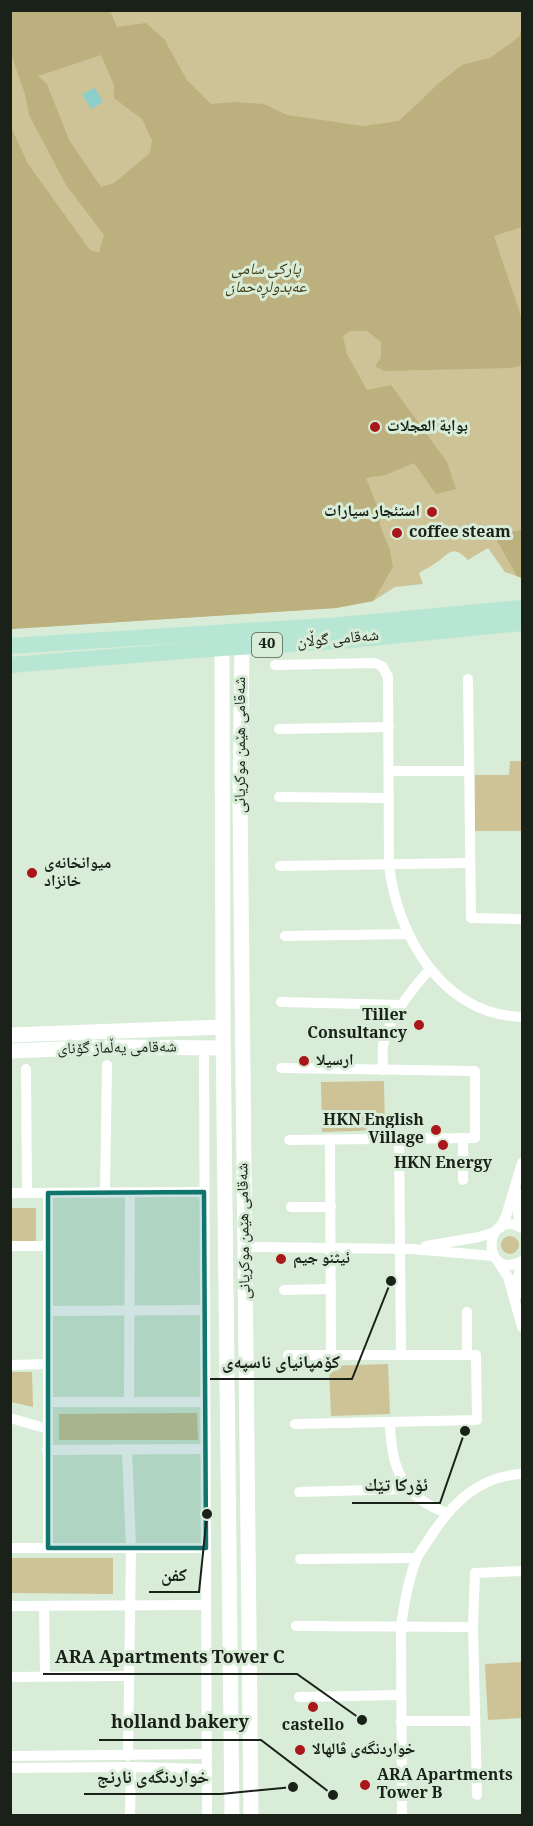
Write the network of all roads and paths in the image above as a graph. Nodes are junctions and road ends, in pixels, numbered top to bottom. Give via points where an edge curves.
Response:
1 (522, 608) edge
2 (522, 623) edge
3 (10, 646) edge
4 (242, 647) junction
5 (222, 648) junction
6 (10, 665) edge
7 (275, 665) dead end
8 (468, 679) dead end
9 (389, 727) junction
10 (279, 729) dead end
11 (389, 771) junction
12 (468, 771) junction
13 (279, 797) dead end
14 (389, 798) junction
15 (222, 816) junction
16 (240, 817) junction
17 (470, 863) junction
18 (389, 865) junction
19 (280, 866) dead end
20 (522, 918) edge
21 (408, 934) junction
22 (285, 936) dead end
23 (430, 969) junction
24 (281, 1002) dead end
25 (401, 1005) junction
26 (522, 1017) edge
27 (223, 1027) junction
28 (10, 1035) edge
29 (223, 1048) junction
30 (10, 1051) edge
31 (204, 1058) dead end
32 (106, 1065) dead end
33 (281, 1068) dead end
34 (26, 1069) dead end
35 (383, 1070) junction
36 (399, 1138) junction
37 (463, 1138) junction
38 (330, 1139) junction
39 (289, 1140) dead end
40 (522, 1163) edge
41 (463, 1180) dead end
42 (516, 1185) junction
43 (204, 1192) junction
44 (10, 1193) edge
45 (27, 1193) junction
46 (48, 1193) junction
47 (105, 1193) junction
48 (130, 1193) junction
49 (291, 1207) dead end
50 (331, 1207) junction
51 (522, 1227) edge
52 (497, 1230) junction
53 (10, 1246) edge
54 (48, 1246) junction
55 (245, 1247) junction
56 (332, 1248) junction
57 (405, 1249) junction
58 (495, 1258) junction
59 (522, 1261) edge
60 (331, 1289) junction
61 (284, 1290) dead end
62 (205, 1310) junction
63 (517, 1310) junction
64 (48, 1311) junction
65 (129, 1311) junction
66 (467, 1312) dead end
67 (522, 1327) edge
68 (288, 1355) dead end
69 (331, 1355) junction
70 (401, 1355) junction
71 (467, 1355) junction
72 (48, 1364) junction
73 (10, 1365) edge
74 (49, 1402) junction
75 (129, 1402) junction
76 (205, 1402) junction
77 (10, 1418) edge
78 (390, 1423) junction
79 (295, 1424) dead end
80 (48, 1429) junction
81 (206, 1449) junction
82 (47, 1450) junction
83 (127, 1450) junction
84 (522, 1474) edge
85 (406, 1489) junction
86 (299, 1492) dead end
87 (446, 1513) junction
88 (247, 1519) junction
89 (229, 1520) junction
90 (10, 1548) edge
91 (48, 1548) junction
92 (131, 1548) junction
93 (206, 1548) junction
94 (417, 1558) junction
95 (300, 1559) dead end
96 (522, 1572) edge
97 (130, 1605) junction
98 (206, 1605) junction
99 (10, 1606) edge
100 (44, 1606) junction
101 (296, 1626) dead end
102 (401, 1627) junction
103 (473, 1627) junction
104 (45, 1676) junction
105 (128, 1676) junction
106 (10, 1677) edge
107 (400, 1695) junction
108 (299, 1696) dead end
109 (401, 1721) junction
110 (475, 1721) junction
111 (207, 1754) junction
112 (10, 1756) edge
113 (129, 1762) junction
114 (10, 1768) edge
115 (207, 1769) junction
116 (477, 1796) dead end
117 (130, 1815) edge
118 (207, 1815) edge
119 (232, 1815) edge
120 (250, 1815) edge
121 (402, 1815) edge

1 - 3 main road, شەقامی گوڵان / 40 via 340,625
2 - 4 main road, شەقامی گوڵان / 40
4 - 5 main road, شەقامی گوڵان / 40
4 - 16 street, شەقامی هێمن موکریانی
5 - 6 main road, شەقامی گوڵان / 40
5 - 15 street, شەقامی هێمن موکریانی
7 - 9 street via 379,664 388,676
8 - 12 street
9 - 10 street
9 - 11 street
11 - 12 street
11 - 14 street
12 - 17 street
13 - 14 street
14 - 18 street
15 - 16 street
15 - 27 street, شەقامی هێمن موکریانی
16 - 55 street, شەقامی هێمن موکریانی
17 - 18 street
17 - 20 street via 471,918
18 - 19 street
18 - 21 street
21 - 22 street
21 - 23 street
23 - 25 street
23 - 26 street via 484,1011
24 - 25 street
25 - 35 street via 383,1044
27 - 28 street, شەقامی یەڵماز گۆنای
27 - 29 street, شەقامی هێمن موکریانی
29 - 30 street, شەقامی یەڵماز گۆنای
29 - 89 street, شەقامی هێمن موکریانی
31 - 43 street
32 - 47 street
33 - 35 street
34 - 45 street
35 - 37 street via 475,1071 475,1138
36 - 37 street
36 - 38 street
36 - 57 street
37 - 41 street
38 - 39 street
38 - 50 street
40 - 42 street
42 - 51 street
42 - 52 street
43 - 48 street
43 - 62 street
44 - 45 street
45 - 46 street
46 - 47 street
46 - 54 street
47 - 48 street
48 - 65 street
49 - 50 street
50 - 56 street
51 - 52 street via 510,1224
52 - 57 street via 479,1237
52 - 58 street via 490,1243
53 - 54 street
54 - 64 street
55 - 56 street
55 - 88 street, شەقامی هێمن موکریانی
56 - 57 street
56 - 60 street
57 - 58 street
57 - 70 street
58 - 59 street via 510,1265
58 - 63 street via 508,1277
59 - 63 street
60 - 61 street
60 - 69 street
62 - 65 street
62 - 76 street
63 - 67 street
64 - 65 street
64 - 72 street
65 - 75 street
66 - 71 street
68 - 69 street
69 - 70 street
70 - 71 street
71 - 78 street via 476,1355 477,1420
72 - 73 street
72 - 74 street
74 - 75 street
74 - 80 street
75 - 76 street
76 - 81 street
77 - 80 street
78 - 79 street
78 - 85 street via 390,1444
80 - 82 street
81 - 83 street
81 - 93 street
82 - 83 street
82 - 91 street
83 - 92 street
84 - 87 street via 495,1478 473,1490
85 - 86 street
85 - 87 street
87 - 94 street
88 - 89 street
88 - 120 street, شەقامی هێمن موکریانی
89 - 119 street, شەقامی هێمن موکریانی
90 - 91 street
91 - 92 street
92 - 93 street
92 - 97 street
93 - 98 street
94 - 95 street
94 - 102 street
96 - 103 street via 475,1573
97 - 98 street
97 - 100 street
97 - 105 street
98 - 111 street
99 - 100 street
100 - 104 street
101 - 102 street
102 - 103 street
102 - 107 street
103 - 110 street
104 - 105 street
104 - 106 street
105 - 113 street
107 - 108 street
107 - 109 street
109 - 110 street
109 - 121 street
110 - 116 street
111 - 113 street
111 - 115 street
112 - 113 street
113 - 114 street
113 - 115 street
113 - 117 street
115 - 118 street

